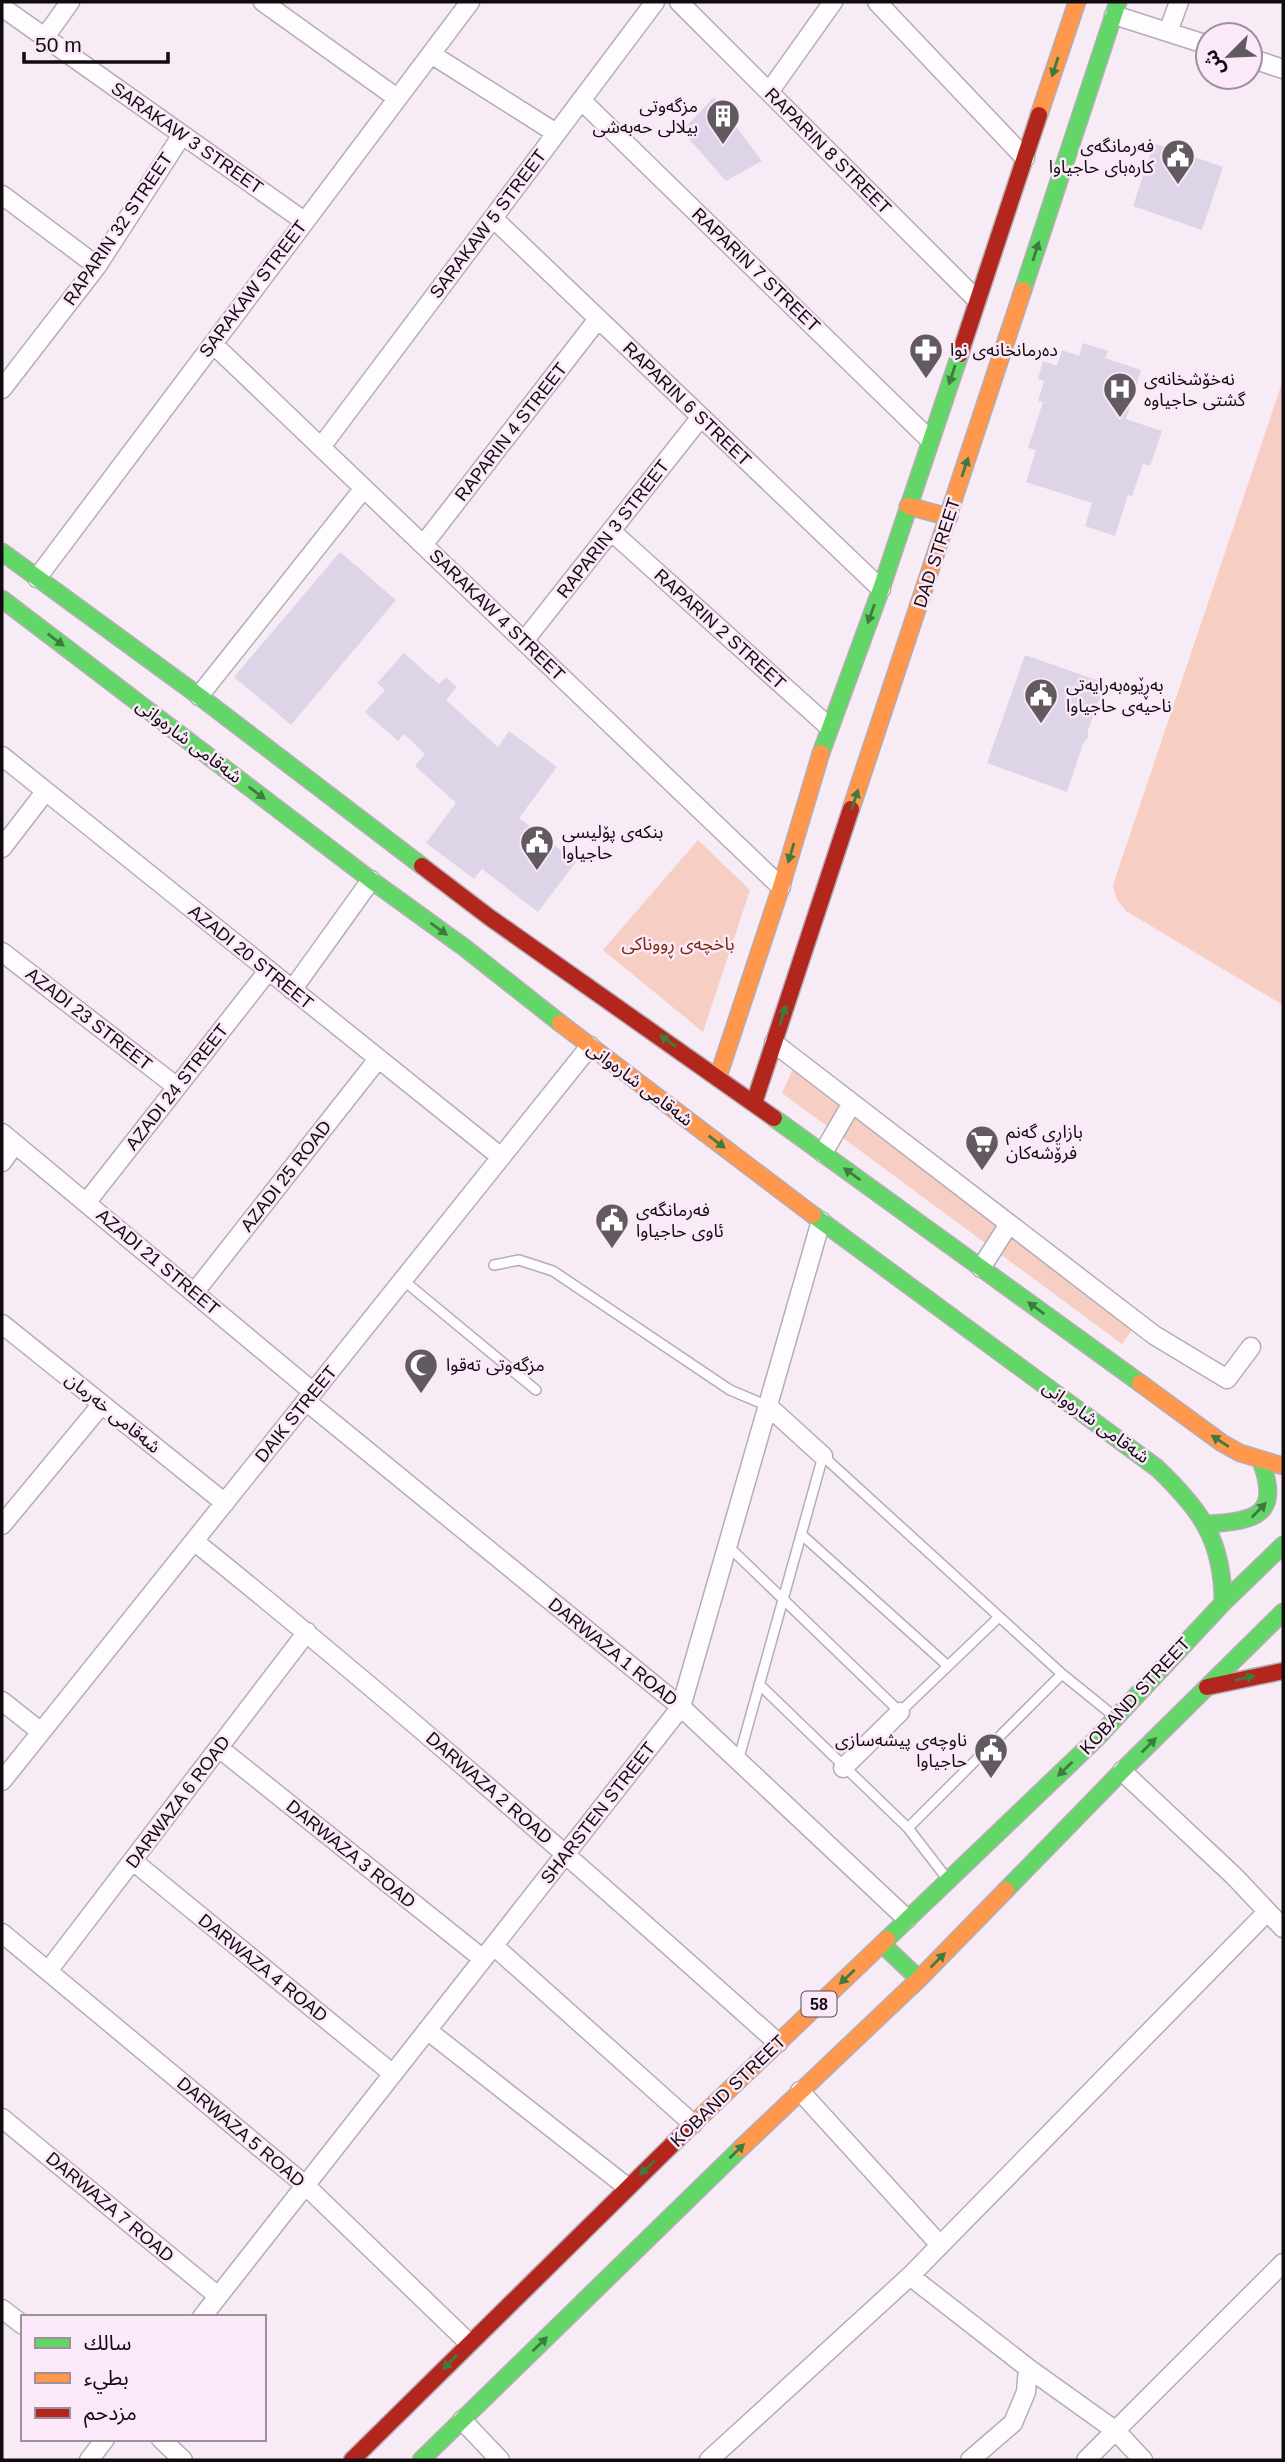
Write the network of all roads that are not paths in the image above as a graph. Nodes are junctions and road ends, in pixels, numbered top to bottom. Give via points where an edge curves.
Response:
1 (70, 2) edge
2 (263, 2) edge
3 (470, 2) edge
4 (655, 2) edge
5 (679, 2) edge
6 (833, 2) edge
7 (877, 2) edge
8 (1076, 2) edge
9 (1179, 2) edge
10 (2, 7) edge
11 (1116, 8) edge
12 (1168, 32) junction
13 (44, 37) junction
14 (1194, 40) edge
15 (431, 54) junction
16 (1264, 63) edge
17 (1283, 69) edge
18 (769, 92) junction
19 (397, 98) junction
20 (581, 100) junction
21 (556, 133) junction
22 (182, 135) junction
23 (1025, 158) junction
24 (2, 195) edge
25 (493, 218) junction
26 (304, 221) junction
27 (97, 266) junction
28 (977, 300) junction
29 (598, 318) junction
30 (213, 344) junction
31 (2, 389) edge
32 (701, 417) junction
33 (930, 440) junction
34 (321, 447) junction
35 (365, 488) junction
36 (908, 506) junction
37 (949, 517) junction
38 (611, 531) junction
39 (423, 545) junction
40 (2, 552) edge
41 (37, 578) junction
42 (880, 589) junction
43 (2, 599) edge
44 (524, 641) junction
45 (199, 696) junction
46 (830, 727) junction
47 (2, 756) edge
48 (45, 792) junction
49 (2, 848) edge
50 (371, 880) junction
51 (781, 887) junction
52 (489, 918) junction
53 (465, 948) junction
54 (2, 952) edge
55 (268, 971) junction
56 (292, 990) junction
57 (774, 1043) junction
58 (590, 1046) junction
59 (378, 1059) junction
60 (718, 1077) junction
61 (177, 1087) junction
62 (754, 1103) junction
63 (852, 1103) junction
64 (9, 1138) edge
65 (822, 1153) junction
66 (501, 1157) junction
67 (2, 1161) edge
68 (86, 1203) junction
69 (821, 1221) junction
70 (1009, 1224) junction
71 (494, 1265) dead end
72 (981, 1268) junction
73 (403, 1280) junction
74 (194, 1293) junction
75 (2, 1324) edge
76 (1251, 1348) dead end
77 (536, 1390) dead end
78 (310, 1397) junction
79 (102, 1404) junction
80 (768, 1406) junction
81 (823, 1456) junction
82 (1261, 1461) junction
83 (1283, 1466) edge
84 (225, 1503) junction
85 (1209, 1524) junction
86 (2, 1525) edge
87 (802, 1534) junction
88 (194, 1541) junction
89 (1283, 1545) edge
90 (728, 1546) junction
91 (783, 1598) junction
92 (1223, 1604) junction
93 (1283, 1612) edge
94 (999, 1617) junction
95 (307, 1632) junction
96 (948, 1666) junction
97 (1283, 1671) edge
98 (1062, 1674) junction
99 (759, 1684) junction
100 (1207, 1687) junction
101 (2, 1701) edge
102 (681, 1707) junction
103 (900, 1712) junction
104 (1115, 1717) junction
105 (41, 1732) junction
106 (219, 1748) junction
107 (738, 1760) junction
108 (843, 1768) junction
109 (1122, 1771) junction
110 (2, 1781) edge
111 (908, 1828) junction
112 (566, 1854) junction
113 (133, 1861) junction
114 (949, 1881) junction
115 (1268, 1912) junction
116 (906, 1919) junction
117 (1283, 1928) edge
118 (2, 1933) edge
119 (882, 1944) junction
120 (489, 1953) junction
121 (48, 1971) junction
122 (919, 1979) junction
123 (427, 2030) junction
124 (778, 2043) junction
125 (393, 2074) junction
126 (800, 2091) junction
127 (2, 2118) edge
128 (693, 2124) junction
129 (305, 2185) junction
130 (627, 2187) junction
131 (940, 2245) junction
132 (1283, 2263) edge
133 (910, 2276) junction
134 (218, 2297) junction
135 (2, 2309) edge
136 (204, 2315) edge
137 (21, 2323) edge
138 (469, 2343) junction
139 (1028, 2368) junction
140 (462, 2420) junction
141 (1116, 2431) junction
142 (103, 2441) edge
143 (163, 2441) edge
144 (712, 2459) edge
145 (89, 2460) edge
146 (183, 2460) edge
147 (352, 2460) edge
148 (421, 2460) edge
149 (500, 2460) edge
150 (970, 2460) edge
151 (1086, 2460) edge
152 (1143, 2460) edge

1 - 13 street
2 - 19 street
3 - 15 street, SARAKAW STREET
4 - 20 street, SARAKAW 5 STREET
5 - 18 street, RAPARIN 8 STREET
6 - 18 street
7 - 23 street
8 -> 23 main road
9 - 12 street
10 - 13 street, SARAKAW 3 STREET
11 - 12 street
37 -> 11 main road, DAD STREET
12 - 14 street
13 - 22 street, SARAKAW 3 STREET
15 - 19 street, SARAKAW STREET
15 - 21 street
16 - 17 street
18 - 28 street, RAPARIN 8 STREET
19 - 26 street, SARAKAW STREET
20 - 21 street, SARAKAW 5 STREET
20 - 33 street, RAPARIN 7 STREET
21 - 25 street, SARAKAW 5 STREET
22 - 26 street, SARAKAW 3 STREET
22 - 27 street, RAPARIN 32 STREET
23 - 28 main road
24 - 27 street
25 - 29 street, RAPARIN 6 STREET
25 - 34 street, SARAKAW 5 STREET
26 - 30 street, SARAKAW STREET
27 - 31 street, RAPARIN 32 STREET
28 -> 33 main road
29 - 32 street, RAPARIN 6 STREET
29 - 39 street, RAPARIN 4 STREET
30 - 34 street, SARAKAW 4 STREET
30 - 41 street, SARAKAW STREET
32 - 38 street, RAPARIN 3 STREET
32 - 42 street, RAPARIN 6 STREET
33 - 36 main road
34 - 35 street, SARAKAW 4 STREET
35 - 39 street, SARAKAW 4 STREET
35 - 45 street
36 - 37 main road
36 - 42 main road
57 -> 37 main road, DAD STREET
38 - 44 street, RAPARIN 3 STREET
38 - 46 street, RAPARIN 2 STREET
39 - 44 street, SARAKAW 4 STREET
40 - 41 main road
41 - 45 main road
42 -> 46 main road
43 -> 50 main road, شەقامی شارەوانی
44 - 51 street, SARAKAW 4 STREET
45 - 52 main road
46 -> 51 main road
47 - 48 street, AZADI 20 STREET
48 - 49 street
48 - 55 street, AZADI 20 STREET
50 -> 53 main road, شەقامی شارەوانی
50 - 56 street
51 - 60 main road
52 - 53 main road via 468,926
60 -> 52 main road
53 - 58 main road, شەقامی شارەوانی
54 - 61 street, AZADI 23 STREET
55 - 56 street, AZADI 20 STREET
55 - 61 street, AZADI 24 STREET
56 - 59 street, AZADI 20 STREET
57 - 62 main road, DAD STREET
57 - 63 street
58 - 66 street, DAIK STREET
58 -> 69 main road, شەقامی شارەوانی
59 - 66 street, AZADI 20 STREET
59 - 74 street, AZADI 25 ROAD
60 - 62 main road
61 - 68 street, AZADI 24 STREET
62 - 65 main road
63 - 65 street
63 - 70 street
64 - 67 street
64 - 68 street, AZADI 21 STREET
72 -> 65 main road
66 - 73 street, DAIK STREET
68 - 74 street, AZADI 21 STREET
69 - 80 street, SHARSTEN STREET
69 - 85 main road, شەقامی شارەوانی via 1157,1468
70 - 72 street
70 - 76 street via 1154,1335 1227,1379
71 - 80 lane via 519,1260 553,1271 730,1390
82 -> 72 main road via 1222,1443
73 - 77 lane
73 - 78 street, DAIK STREET
74 - 78 street, AZADI 21 STREET
75 - 79 street, شەقامی خەرمان
78 - 84 street, DAIK STREET
78 - 102 street, DARWAZA 1 ROAD
79 - 84 street, شەقامی خەرمان
79 - 86 street
80 - 81 street
80 - 90 street, SHARSTEN STREET
81 - 87 lane
81 - 94 lane
82 - 83 main road
85 -> 82 main road via 1251,1519 1266,1506 1271,1487
84 - 88 street, DAIK STREET
85 - 92 main road, شەقامی شارەوانی via 1223,1562
87 - 91 lane
87 - 96 lane
88 - 95 street, DARWAZA 2 ROAD
88 - 105 street, DAIK STREET
89 - 92 main road, KOBAND STREET / 58
90 - 91 lane
90 - 102 street, SHARSTEN STREET
91 - 99 lane
91 - 103 lane
92 - 104 main road, KOBAND STREET / 58
93 - 100 main road
94 - 96 lane
94 - 98 lane
95 - 106 street, DARWAZA 6 ROAD
95 - 112 street, DARWAZA 2 ROAD
96 - 103 lane
100 -> 97 main road
98 - 104 lane
98 - 111 lane
99 - 107 lane
99 - 108 lane
109 -> 100 main road
101 - 105 street
102 - 107 street, DARWAZA 1 ROAD
102 - 112 street, SHARSTEN STREET
103 - 108 street
104 -> 114 main road, KOBAND STREET / 58
105 - 110 street, DAIK STREET
106 - 113 street, DARWAZA 6 ROAD
106 - 120 street, DARWAZA 3 ROAD
107 - 116 street, DARWAZA 1 ROAD
108 - 111 lane
109 - 115 street
122 -> 109 main road
111 - 114 lane
112 - 120 street, SHARSTEN STREET
112 - 124 street, DARWAZA 2 ROAD
113 - 121 street, DARWAZA 6 ROAD
113 - 125 street, DARWAZA 4 ROAD
114 - 116 main road, KOBAND STREET / 58
115 - 117 street
115 - 131 street
116 - 119 main road, KOBAND STREET / 58
118 - 121 street, DARWAZA 5 ROAD
119 - 122 main road
119 -> 124 main road, KOBAND STREET / 58
120 - 123 street, SHARSTEN STREET
120 - 128 street, DARWAZA 3 ROAD
121 - 129 street, DARWAZA 5 ROAD
122 - 126 main road
123 - 125 street, SHARSTEN STREET
123 - 130 street
124 - 128 main road, KOBAND STREET / 58
125 - 129 street, SHARSTEN STREET
126 - 131 street
140 -> 126 main road
127 - 134 street, DARWAZA 7 ROAD
128 -> 130 main road, KOBAND STREET / 58
129 - 134 street, SHARSTEN STREET
129 - 138 street, DARWAZA 5 ROAD
130 - 138 main road, KOBAND STREET / 58
131 - 133 street
132 - 141 street
133 - 139 street
133 - 144 street
134 - 136 street, SHARSTEN STREET
135 - 137 street
138 -> 147 main road, KOBAND STREET / 58
139 - 141 street
139 - 150 street via 1026,2392 1013,2423
140 - 148 main road
140 - 149 street
141 - 151 street
141 - 152 street
142 - 145 street
143 - 146 street

